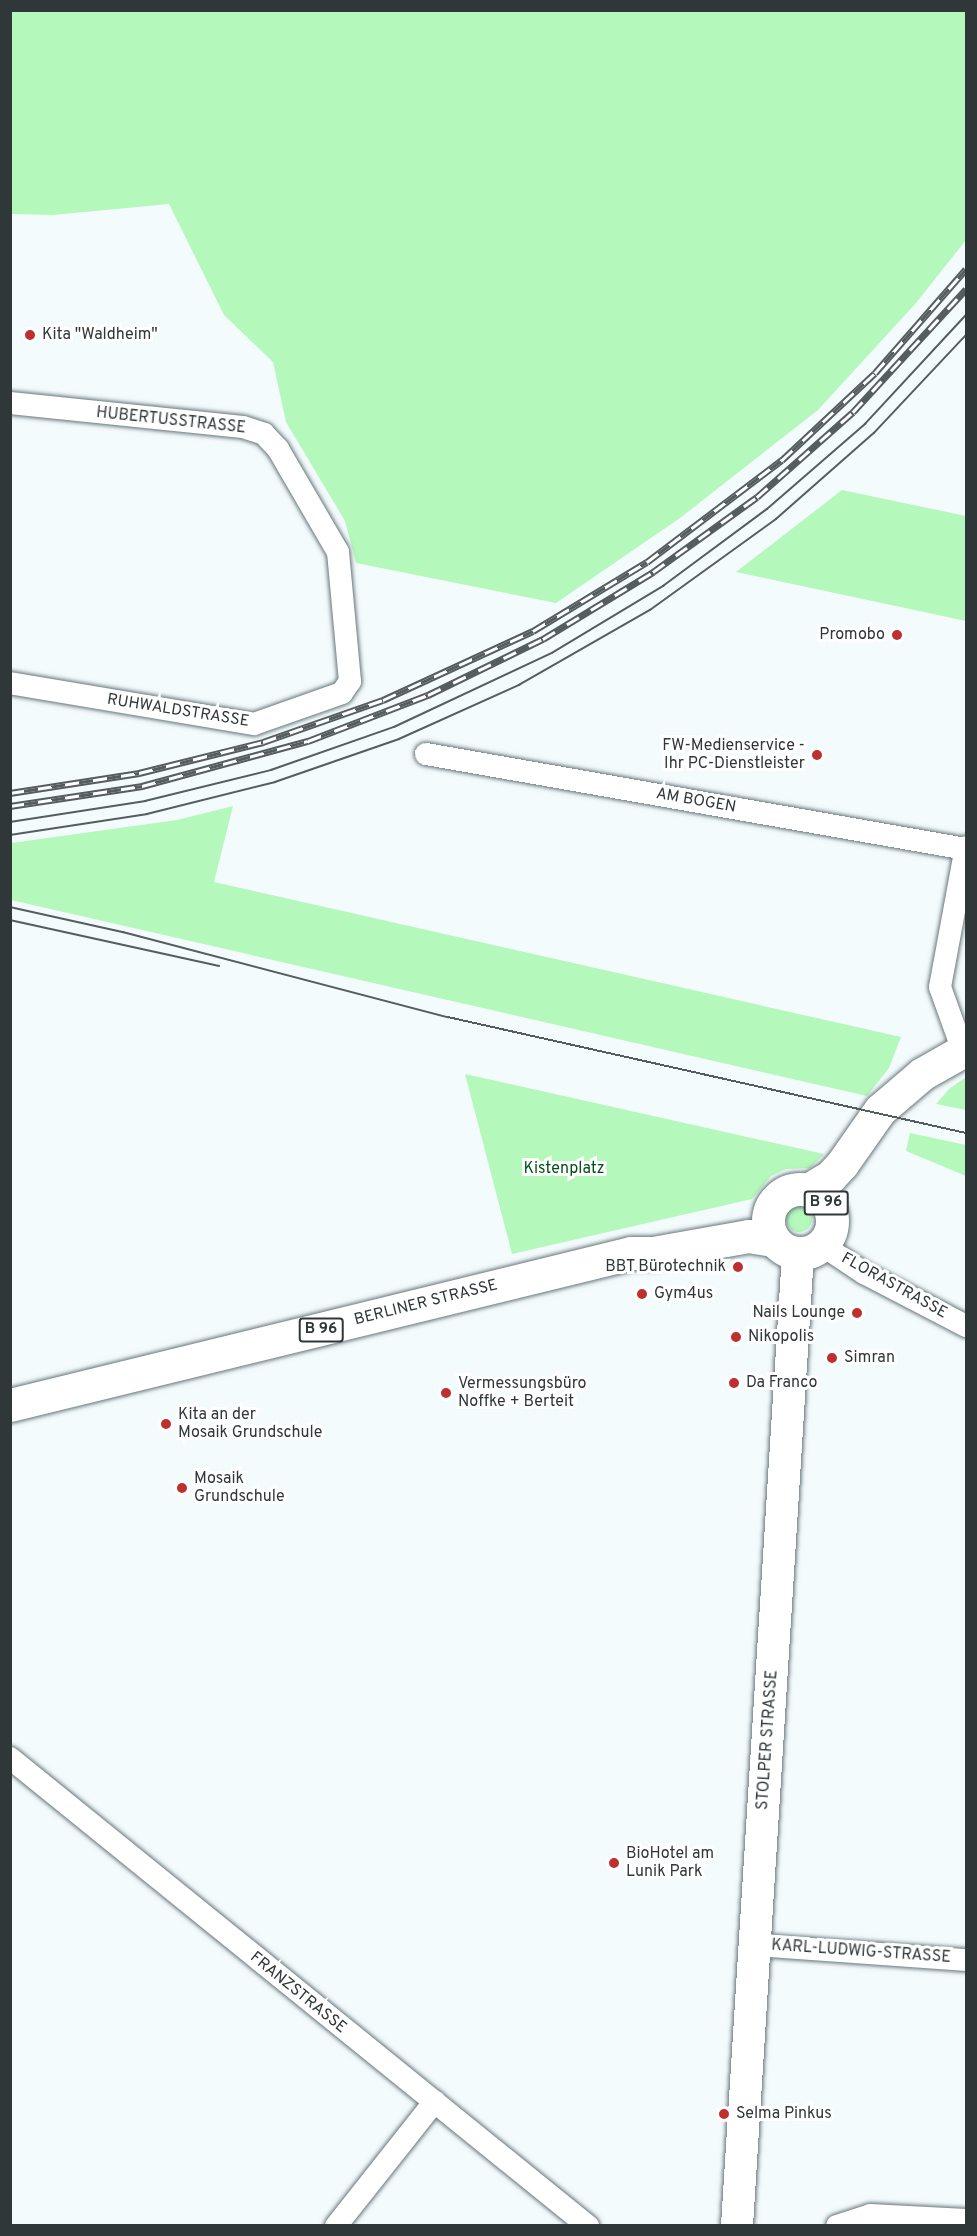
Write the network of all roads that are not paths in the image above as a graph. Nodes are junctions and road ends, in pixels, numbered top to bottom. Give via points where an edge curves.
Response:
1 (10, 404) edge
2 (10, 683) edge
3 (342, 693) joint
4 (426, 754) dead end
5 (966, 848) edge
6 (964, 1050) edge
7 (906, 1091) junction
8 (808, 1190) junction
9 (773, 1203) junction
10 (806, 1238) junction
11 (631, 1252) junction
12 (966, 1326) edge
13 (10, 1405) edge
14 (10, 1758) edge
15 (756, 1945) junction
16 (966, 1960) edge
17 (435, 2101) junction
18 (966, 2220) edge
19 (898, 2222) edge
20 (336, 2226) edge
21 (588, 2226) edge
22 (738, 2226) edge
23 (837, 2226) edge

1 - 3 street, HUBERTUSSTRASSE via 243,427 271,441 338,552 350,681
2 - 3 street, RUHWALDSTRASSE via 254,724
4 - 5 street, AM BOGEN
5 - 6 street via 940,985 943,1002
6 - 7 main road, B 96 via 922,1074
7 - 8 main road, B 96 via 880,1110 830,1178
7 - 10 main road, B 96 via 891,1122
8 - 9 main road, B 96 via 789,1191
8 - 10 main road, B 96 via 824,1199
9 - 10 main road via 768,1218
9 - 11 main road, BERLINER STRASSE / B 96 via 739,1219 650,1241
10 - 11 main road, BERLINER STRASSE / B 96 via 748,1236 653,1253
10 - 12 street, FLORASTRASSE
10 - 15 main road, STOLPER STRASSE
11 - 13 main road, BERLINER STRASSE / B 96
14 - 17 street, FRANZSTRASSE
15 - 16 street, KARL-LUDWIG-STRASSE
15 - 22 main road, STOLPER STRASSE
17 - 20 street
17 - 21 street, FRANZSTRASSE
18 - 19 street
19 - 23 street via 870,2215

